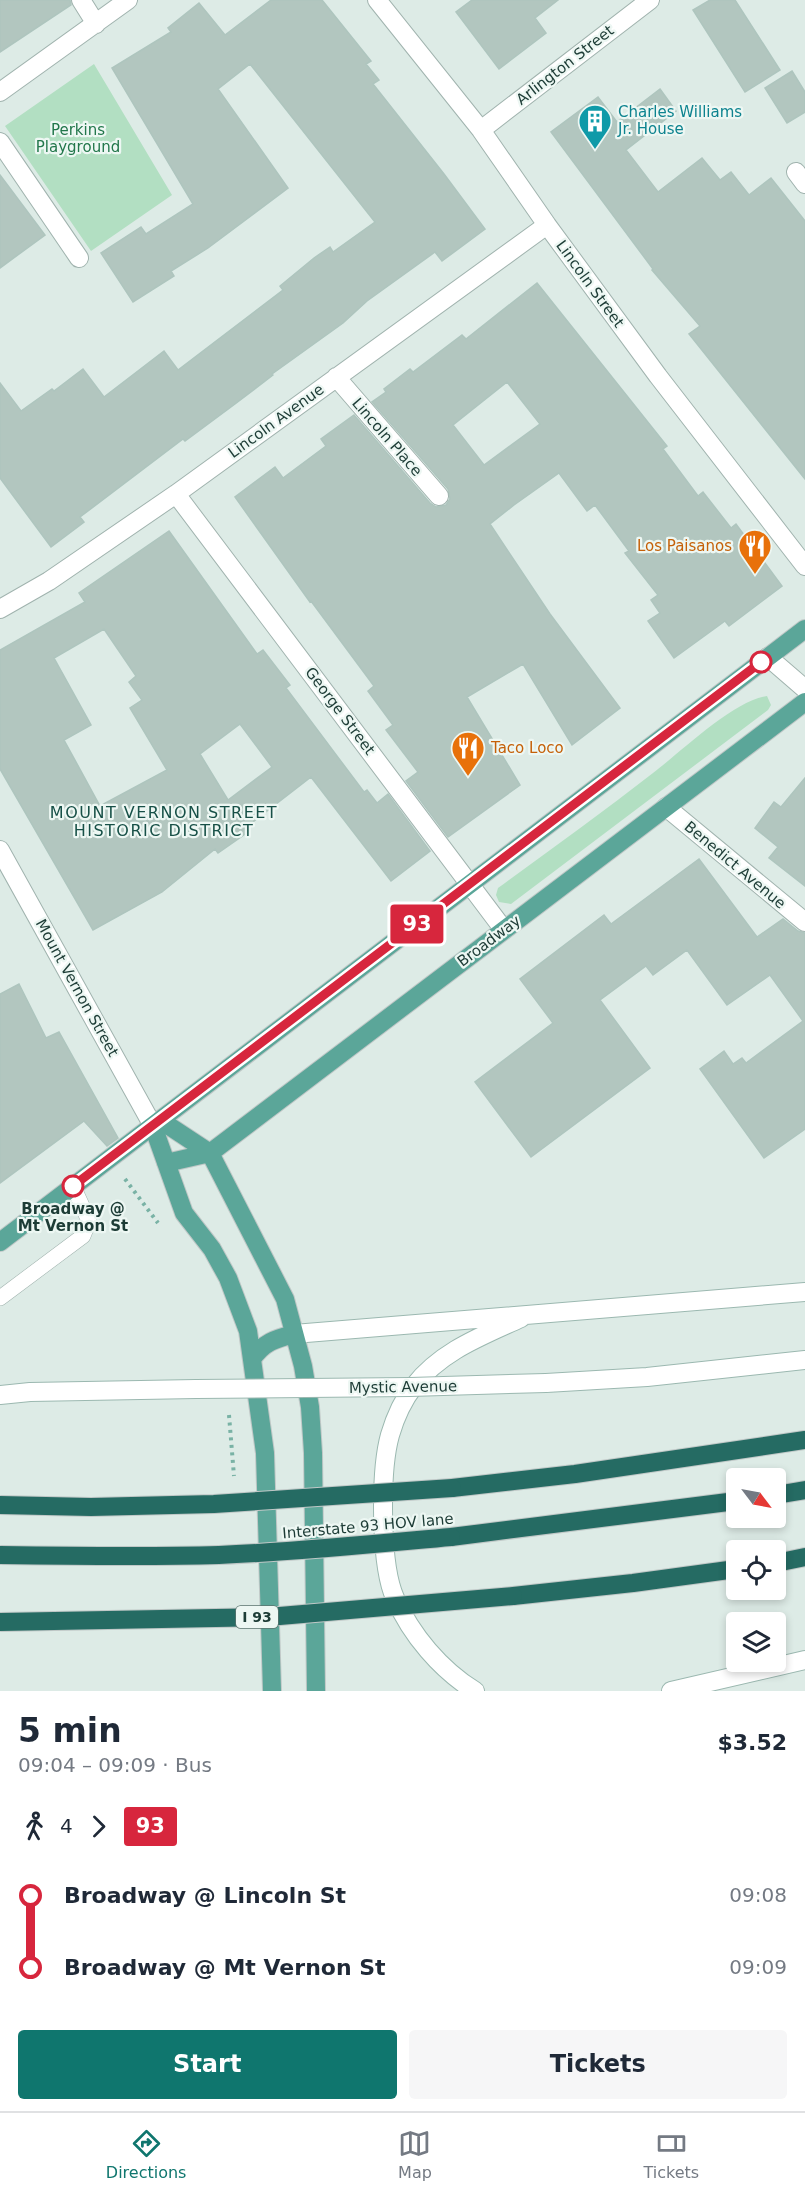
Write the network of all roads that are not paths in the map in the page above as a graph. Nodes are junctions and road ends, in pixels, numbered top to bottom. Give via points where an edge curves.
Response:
1 (81, 0) edge
2 (128, 0) edge
3 (377, 0) edge
4 (650, 0) edge
5 (96, 24) junction
6 (0, 92) edge
7 (481, 130) junction
8 (0, 142) edge
9 (547, 225) junction
10 (79, 258) dead end
11 (336, 377) junction
12 (176, 494) junction
13 (439, 496) dead end
14 (805, 566) edge
15 (0, 609) edge
16 (805, 629) edge
17 (768, 657) junction
18 (805, 689) edge
19 (805, 702) edge
20 (666, 807) junction
21 (0, 850) edge
22 (470, 884) junction
23 (805, 922) edge
24 (504, 930) junction
25 (156, 1123) junction
26 (210, 1153) junction
27 (166, 1163) junction
28 (73, 1186) junction
29 (0, 1242) edge
30 (805, 1292) edge
31 (0, 1298) edge
32 (534, 1313) junction
33 (294, 1334) junction
34 (252, 1359) junction
35 (805, 1360) edge
36 (0, 1395) edge
37 (805, 1440) edge
38 (805, 1490) edge
39 (786, 1493) edge
40 (726, 1502) edge
41 (0, 1505) edge
42 (0, 1555) edge
43 (805, 1557) edge
44 (786, 1561) edge
45 (726, 1570) edge
46 (0, 1622) edge
47 (805, 1660) edge
48 (717, 1685) edge
49 (272, 1691) edge
50 (316, 1691) edge
51 (475, 1691) edge
52 (671, 1691) edge

1 - 5 street
2 - 5 street
3 - 7 street, Lincoln Street
4 - 7 street, Arlington Street
5 - 6 street
7 - 9 street, Lincoln Street
8 - 10 street
9 - 11 street, Lincoln Avenue
9 - 14 street, Lincoln Street
11 - 12 street, Lincoln Avenue
11 - 13 street, Lincoln Place
12 - 15 street, Lincoln Avenue via 49,581
12 - 22 street, George Street
16 - 17 main road
17 - 18 street
17 - 22 main road
19 - 20 main road, Broadway
20 - 23 street, Benedict Avenue
20 - 24 main road, Broadway
21 - 25 street, Mount Vernon Street
22 - 24 street, George Street
22 - 25 main road
24 - 26 main road, Broadway
25 - 26 main road
25 - 27 main road
25 - 28 main road
26 - 27 main road, Broadway
26 - 33 main road via 285,1299
27 - 34 main road via 184,1213 212,1249 228,1278 248,1331
28 - 29 main road
28 - 31 lane via 89,1221 83,1236
30 - 32 street
32 - 33 street
32 - 51 street via 458,1348 430,1368 398,1411 389,1437 383,1517 394,1596 413,1631 460,1682
33 - 34 main road via 261,1347
33 - 50 main road via 310,1407 313,1453
34 - 49 main road via 265,1453
35 - 36 street, Mystic Avenue, bridge via 546,1383
37 - 41 highway, bridge via 452,1488 214,1504
38 - 39 highway
40 - 42 highway, Interstate 93 HOV lane, bridge via 332,1548 220,1555
43 - 44 highway
45 - 46 highway, I 93, bridge via 633,1584 268,1617
47 - 48 street
48 - 52 street

